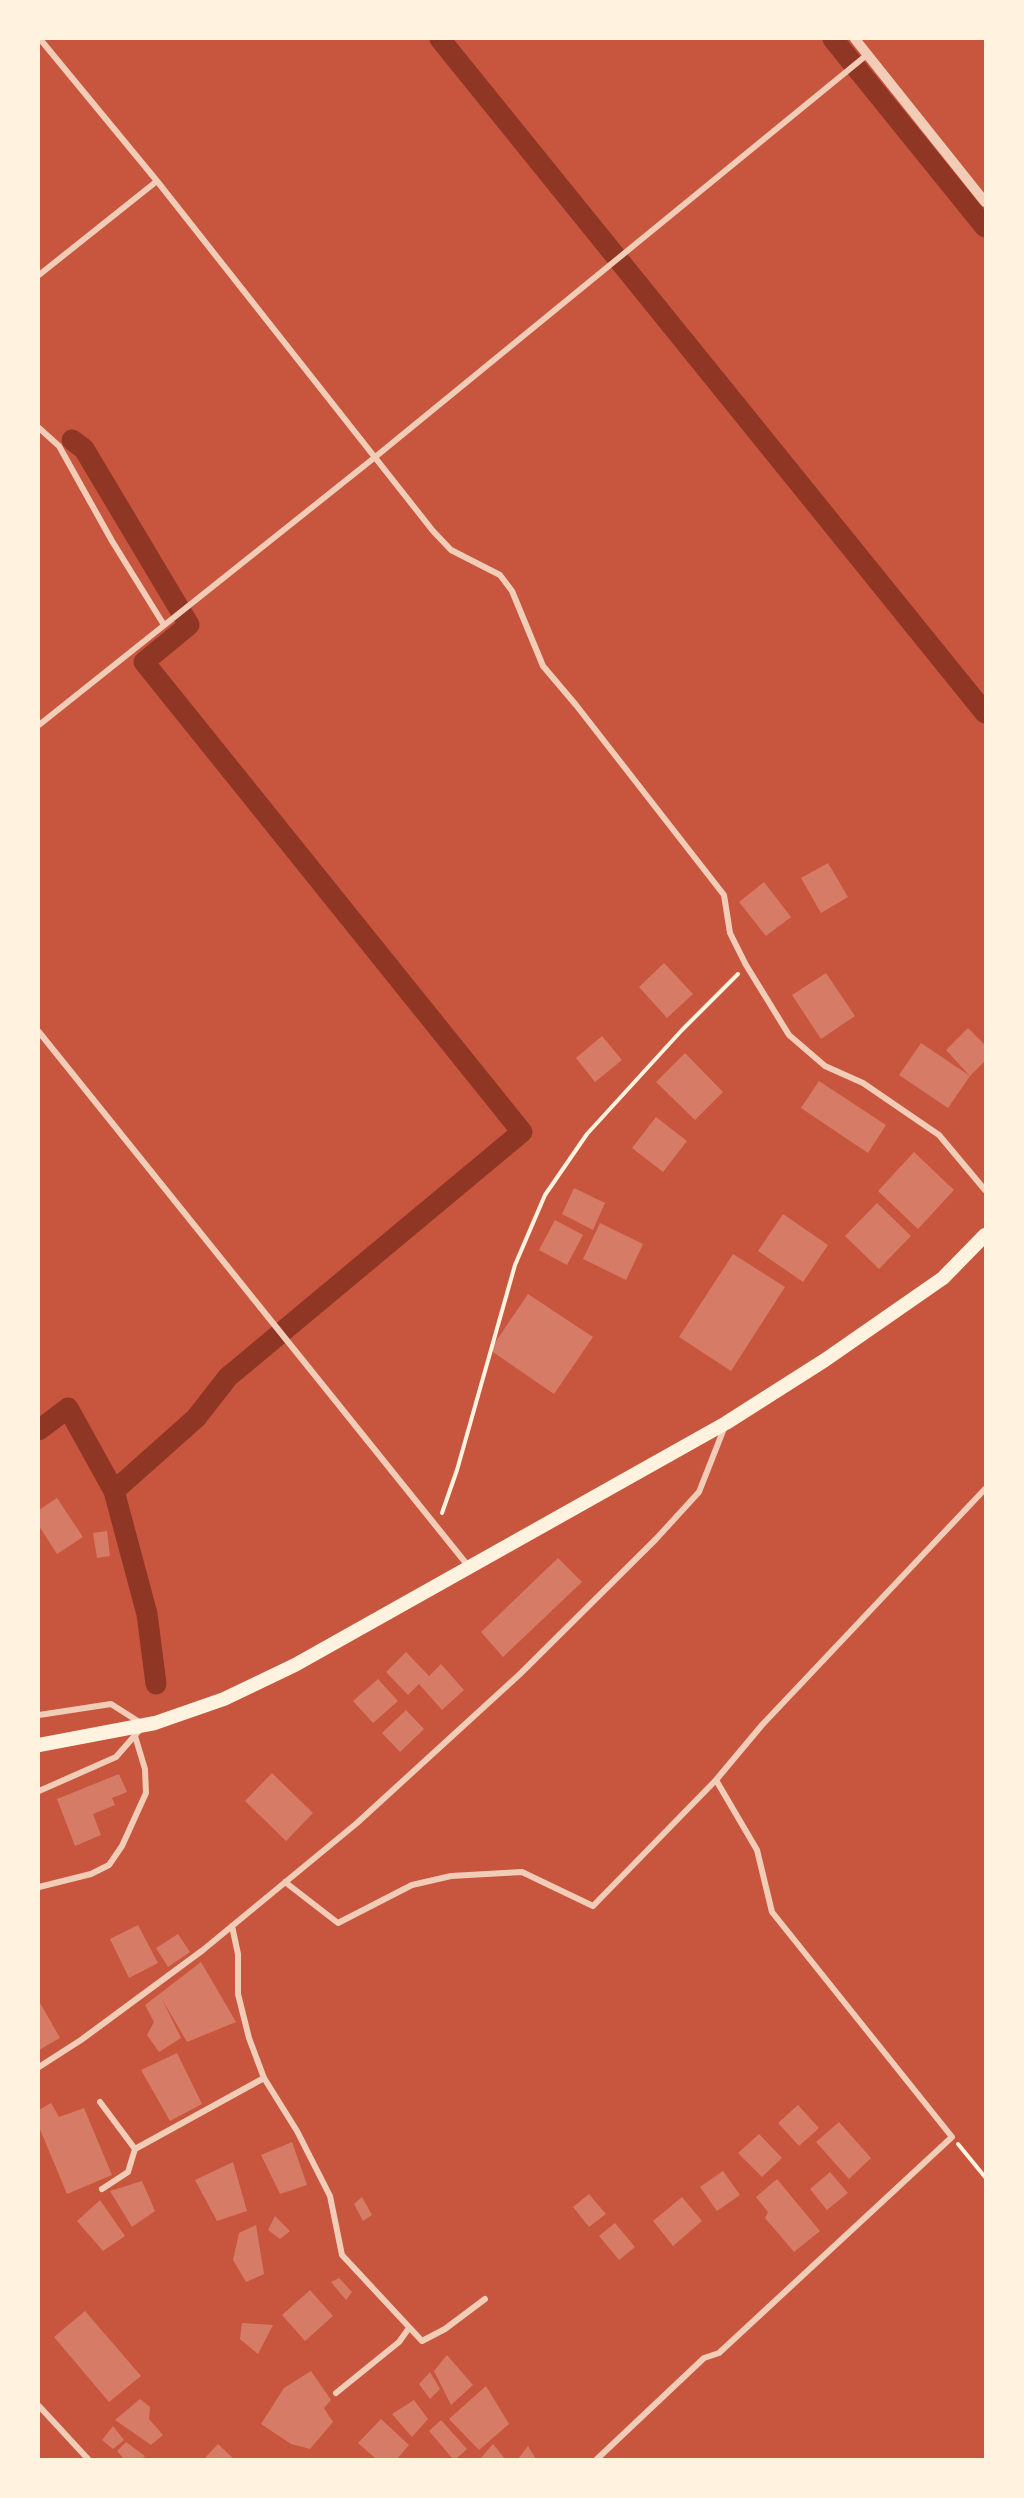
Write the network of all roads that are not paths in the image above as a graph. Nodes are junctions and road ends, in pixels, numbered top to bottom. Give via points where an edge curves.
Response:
1 (40, 39) edge
2 (855, 39) edge
3 (868, 54) junction
4 (157, 181) junction
5 (985, 202) edge
6 (39, 275) edge
7 (39, 428) edge
8 (374, 458) junction
9 (164, 625) junction
10 (39, 725) edge
11 (39, 1032) edge
12 (985, 1190) edge
13 (985, 1234) edge
14 (726, 1423) junction
15 (985, 1489) edge
16 (470, 1568) junction
17 (39, 1715) edge
18 (139, 1730) junction
19 (39, 1745) edge
20 (716, 1780) junction
21 (39, 1791) edge
22 (285, 1882) junction
23 (39, 1887) edge
24 (232, 1926) junction
25 (39, 2067) edge
26 (264, 2078) junction
27 (100, 2102) dead end
28 (135, 2149) junction
29 (102, 2188) dead end
30 (485, 2300) dead end
31 (409, 2328) junction
32 (336, 2393) dead end
33 (39, 2406) edge
34 (600, 2458) edge
35 (88, 2459) edge

1 - 4 street
2 - 3 street
3 - 5 street
3 - 8 street
4 - 6 street
4 - 8 street
7 - 9 street via 59,446
8 - 9 street
8 - 12 street via 451,550 500,575 512,591 543,666 724,895 730,933 789,1035 825,1066 863,1083 939,1135
9 - 10 street
11 - 16 street
13 - 14 highway via 934,1284
14 - 16 highway
14 - 22 street via 699,1492 656,1539 520,1674 357,1823
15 - 20 street via 762,1725
16 - 18 highway via 295,1665 224,1699
17 - 18 street via 111,1704
18 - 19 highway
18 - 21 street via 116,1757
18 - 23 street via 146,1793 122,1846 109,1865 91,1874
20 - 22 street via 593,1906 522,1872 451,1876 412,1885 338,1923
20 - 34 street via 757,1850 772,1912 952,2137 719,2353 704,2358
22 - 24 street
24 - 25 street via 91,2033
24 - 26 street via 238,1954 237,1994
26 - 28 street
26 - 31 street via 330,2196 342,2255
27 - 28 street
28 - 29 street via 128,2172
30 - 31 street via 422,2341
31 - 32 street via 399,2342
33 - 35 street

